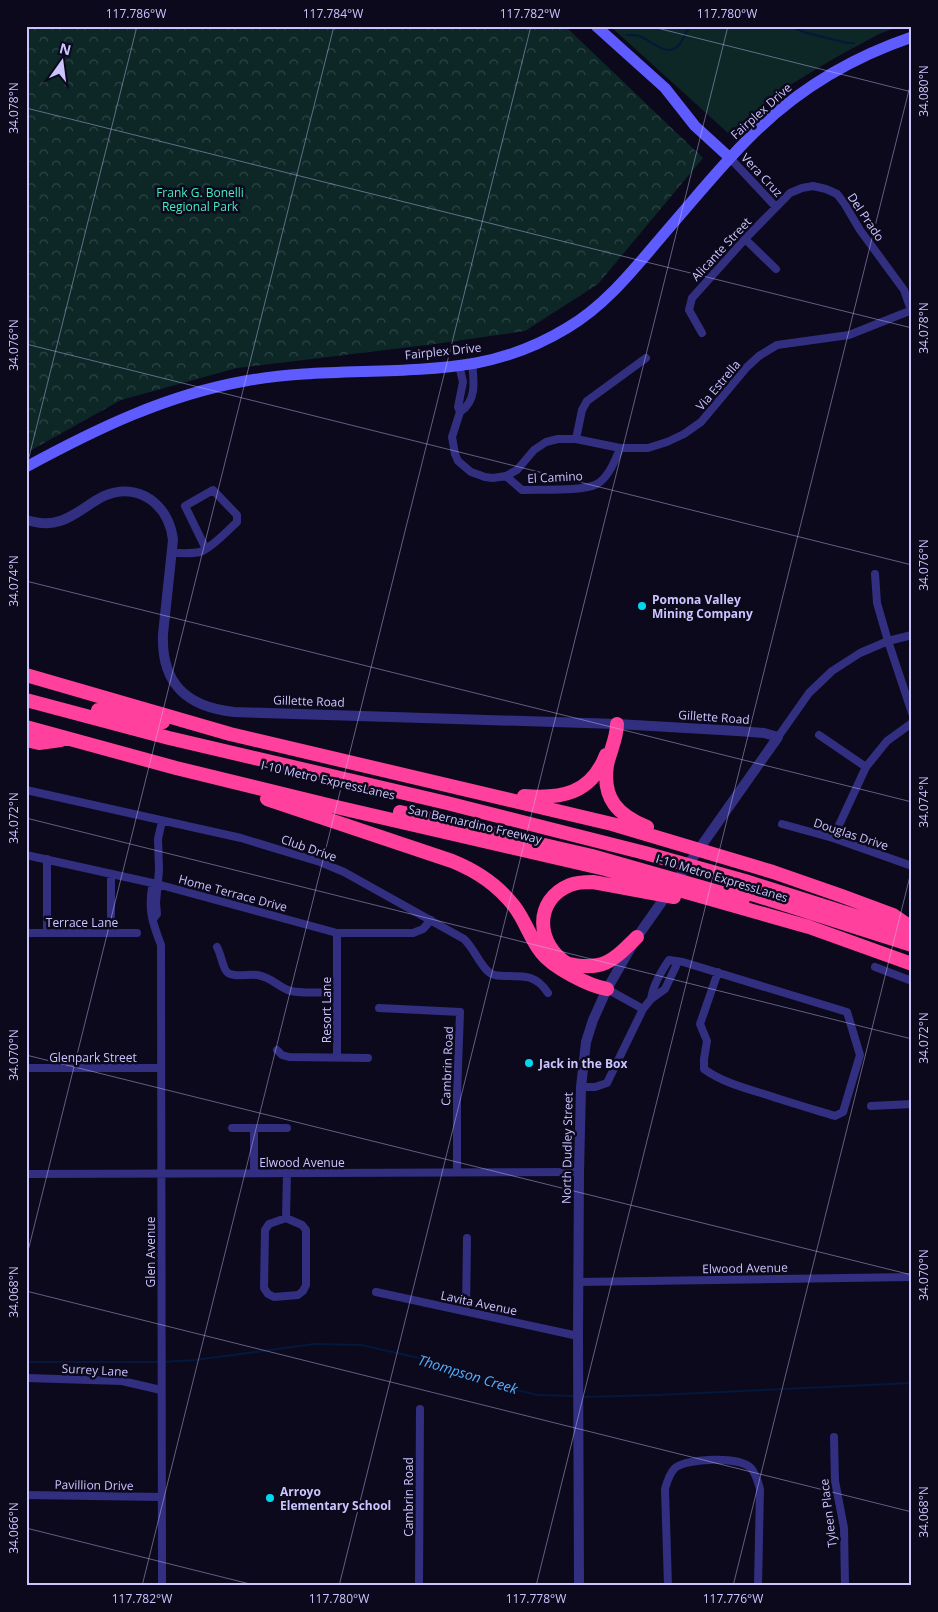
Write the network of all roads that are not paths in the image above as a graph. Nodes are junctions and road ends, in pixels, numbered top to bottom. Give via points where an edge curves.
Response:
1 (596, 26) edge
2 (912, 37) edge
3 (730, 158) junction
4 (776, 207) junction
5 (745, 239) junction
6 (776, 269) dead end
7 (911, 310) edge
8 (702, 333) dead end
9 (646, 358) dead end
10 (472, 363) junction
11 (458, 365) junction
12 (462, 391) junction
13 (473, 393) junction
14 (460, 412) junction
15 (576, 439) junction
16 (620, 448) junction
17 (26, 468) edge
18 (506, 476) junction
19 (26, 520) edge
20 (206, 549) junction
21 (172, 553) junction
22 (875, 574) dead end
23 (912, 635) edge
24 (888, 641) junction
25 (26, 675) edge
26 (26, 699) edge
27 (26, 708) edge
28 (912, 713) edge
29 (26, 718) edge
30 (104, 720) junction
31 (912, 723) edge
32 (617, 724) junction
33 (26, 727) edge
34 (230, 734) junction
35 (819, 735) dead end
36 (778, 737) junction
37 (70, 739) junction
38 (26, 740) edge
39 (866, 767) junction
40 (176, 768) junction
41 (26, 790) edge
42 (463, 790) junction
43 (447, 802) junction
44 (162, 821) junction
45 (782, 824) dead end
46 (832, 838) junction
47 (713, 854) junction
48 (26, 855) edge
49 (47, 859) junction
50 (912, 866) edge
51 (111, 874) junction
52 (156, 884) junction
53 (734, 906) junction
54 (431, 920) junction
55 (912, 928) edge
56 (26, 933) edge
57 (47, 933) junction
58 (111, 933) junction
59 (137, 933) dead end
60 (337, 933) junction
61 (912, 934) edge
62 (637, 937) junction
63 (912, 945) edge
64 (217, 947) dead end
65 (912, 954) edge
66 (675, 961) junction
67 (565, 963) junction
68 (912, 964) edge
69 (875, 967) dead end
70 (718, 972) junction
71 (658, 978) junction
72 (912, 981) edge
73 (668, 985) junction
74 (607, 990) junction
75 (337, 992) junction
76 (548, 994) dead end
77 (651, 999) junction
78 (379, 1008) dead end
79 (643, 1008) junction
80 (277, 1050) dead end
81 (337, 1057) junction
82 (368, 1058) dead end
83 (26, 1068) edge
84 (160, 1068) junction
85 (580, 1087) junction
86 (912, 1104) edge
87 (871, 1106) dead end
88 (232, 1128) dead end
89 (254, 1128) junction
90 (287, 1128) dead end
91 (457, 1172) junction
92 (579, 1172) junction
93 (254, 1173) junction
94 (287, 1173) junction
95 (26, 1174) edge
96 (161, 1174) junction
97 (286, 1218) junction
98 (467, 1238) dead end
99 (912, 1277) edge
100 (578, 1282) junction
101 (376, 1292) dead end
102 (466, 1311) junction
103 (578, 1336) junction
104 (26, 1378) edge
105 (161, 1390) junction
106 (420, 1409) dead end
107 (834, 1437) dead end
108 (26, 1495) edge
109 (162, 1497) junction
110 (162, 1586) edge
111 (420, 1586) edge
112 (579, 1586) edge
113 (668, 1586) edge
114 (758, 1586) edge
115 (845, 1586) edge

1 - 3 main road via 665,88 695,126
2 - 3 main road, Fairplex Drive via 835,71 799,94
3 - 4 street, Vera Cruz
3 - 10 main road, Fairplex Drive via 631,273 590,311 540,343
4 - 5 street, Alicante Street
4 - 7 street, Del Prado via 790,193 802,188 813,186 837,194 904,290
5 - 6 street
5 - 8 street, Alicante Street via 692,298 689,310
7 - 16 street, Via Estrella via 850,335 777,346 747,366 701,422 684,434 648,448
9 - 15 street via 587,401
10 - 11 main road, Fairplex Drive
10 - 13 street
11 - 12 street
11 - 17 main road, Fairplex Drive via 298,374 204,390 115,421
12 - 13 street
12 - 14 street
13 - 14 street via 466,408
14 - 18 street via 452,437 458,461 477,475
15 - 16 street, Via Estrella
15 - 18 street, Via Estrella via 558,438 546,442 534,450 517,470
16 - 18 street, El Camino via 613,465 598,484 585,488 522,490
19 - 21 street, Gillette Road via 44,524 56,522 109,494 138,494 159,506 166,516 172,528
20 - 20 street via 237,522 237,515 213,490 186,506
20 - 21 street
21 - 32 street, Gillette Road via 162,650 170,676 178,688 201,705 234,712
22 - 24 street via 878,603
23 - 24 street
24 - 28 street
24 - 36 street via 860,653 832,671 809,693
25 - 34 highway
26 - 30 highway, San Bernardino Freeway
26 - 34 highway
27 - 30 highway via 84,723
29 - 65 highway, I-10 Metro ExpressLanes via 292,787 628,866 770,907
30 - 43 highway, San Bernardino Freeway
31 - 39 street via 887,741
32 - 36 street, Gillette Road via 738,730
32 - 42 highway via 602,765 588,782 570,793 544,798
32 - 47 highway via 607,765 610,800 634,822
33 - 37 highway, San Bernardino Freeway
34 - 42 highway
35 - 39 street
36 - 62 street, North Dudley Street
37 - 38 highway via 39,743
37 - 40 highway, San Bernardino Freeway
39 - 46 street
40 - 53 highway, San Bernardino Freeway via 605,869
40 - 74 highway via 470,868 495,884 515,907 546,959
41 - 44 street, Club Drive
42 - 47 highway via 612,824
43 - 61 highway, San Bernardino Freeway via 745,881
43 - 63 highway, I-10 Metro ExpressLanes via 467,818 705,879
44 - 52 street, Glen Avenue
44 - 54 street, Club Drive via 241,838 332,866
45 - 46 street, Douglas Drive
46 - 50 street, Douglas Drive
47 - 55 highway via 842,896 893,915
48 - 49 street, Home Terrace Drive
49 - 51 street, Home Terrace Drive
49 - 57 street
51 - 52 street, Home Terrace Drive
51 - 58 street
52 - 60 street, Home Terrace Drive
52 - 84 street, Glen Avenue via 152,888 157,914 153,919 161,945
53 - 67 highway via 593,882 569,885 551,900 542,921 546,942
53 - 68 highway, San Bernardino Freeway
54 - 60 street, Home Terrace Drive via 423,929 413,933
54 - 76 street, Club Drive via 471,945 491,974 525,976 544,986
56 - 57 street, Terrace Lane
57 - 58 street, Terrace Lane
58 - 59 street, Terrace Lane
60 - 75 street, Resort Lane
62 - 67 highway via 609,962 592,966
62 - 74 street, North Dudley Street
64 - 75 street via 226,972 233,975 257,975 292,992
66 - 70 street
66 - 71 street via 669,960
66 - 73 street
67 - 74 highway via 601,981
69 - 72 street
70 - 70 street via 847,1012 860,1055 843,1112 835,1116 784,1101 729,1083 704,1068 707,1041 700,1024
71 - 73 street
71 - 77 street via 652,988
73 - 77 street
74 - 79 street
74 - 85 street, North Dudley Street via 586,1042
75 - 81 street, Resort Lane
77 - 79 street
78 - 91 street, Cambrin Road via 460,1012
79 - 85 street via 607,1083
80 - 81 street via 289,1057
81 - 82 street, Resort Lane
83 - 84 street, Glenpark Street
84 - 96 street, Glen Avenue
85 - 92 street, North Dudley Street
86 - 87 street
88 - 89 street
89 - 90 street
89 - 93 street
91 - 92 street, Elwood Avenue
91 - 94 street, Elwood Avenue
92 - 100 street, North Dudley Street
93 - 94 street, Elwood Avenue
93 - 96 street, Elwood Avenue
94 - 97 street
95 - 96 street, Elwood Avenue
96 - 105 street, Glen Avenue
97 - 97 street via 269,1224 265,1230 264,1288 274,1297 298,1295 306,1284 306,1230
98 - 102 street
99 - 100 street, Elwood Avenue
100 - 103 street, North Dudley Street
101 - 102 street, Lavita Avenue
102 - 103 street, Lavita Avenue
103 - 112 street, North Dudley Street
104 - 105 street, Surrey Lane via 122,1381
105 - 109 street, Glen Avenue
106 - 111 street, Cambrin Road
107 - 115 street, Tyleen Place via 835,1481 844,1528
108 - 109 street, Pavillion Drive
109 - 110 street, Glen Avenue
113 - 114 street via 667,1480 683,1463 732,1461 749,1466 756,1475 760,1490

